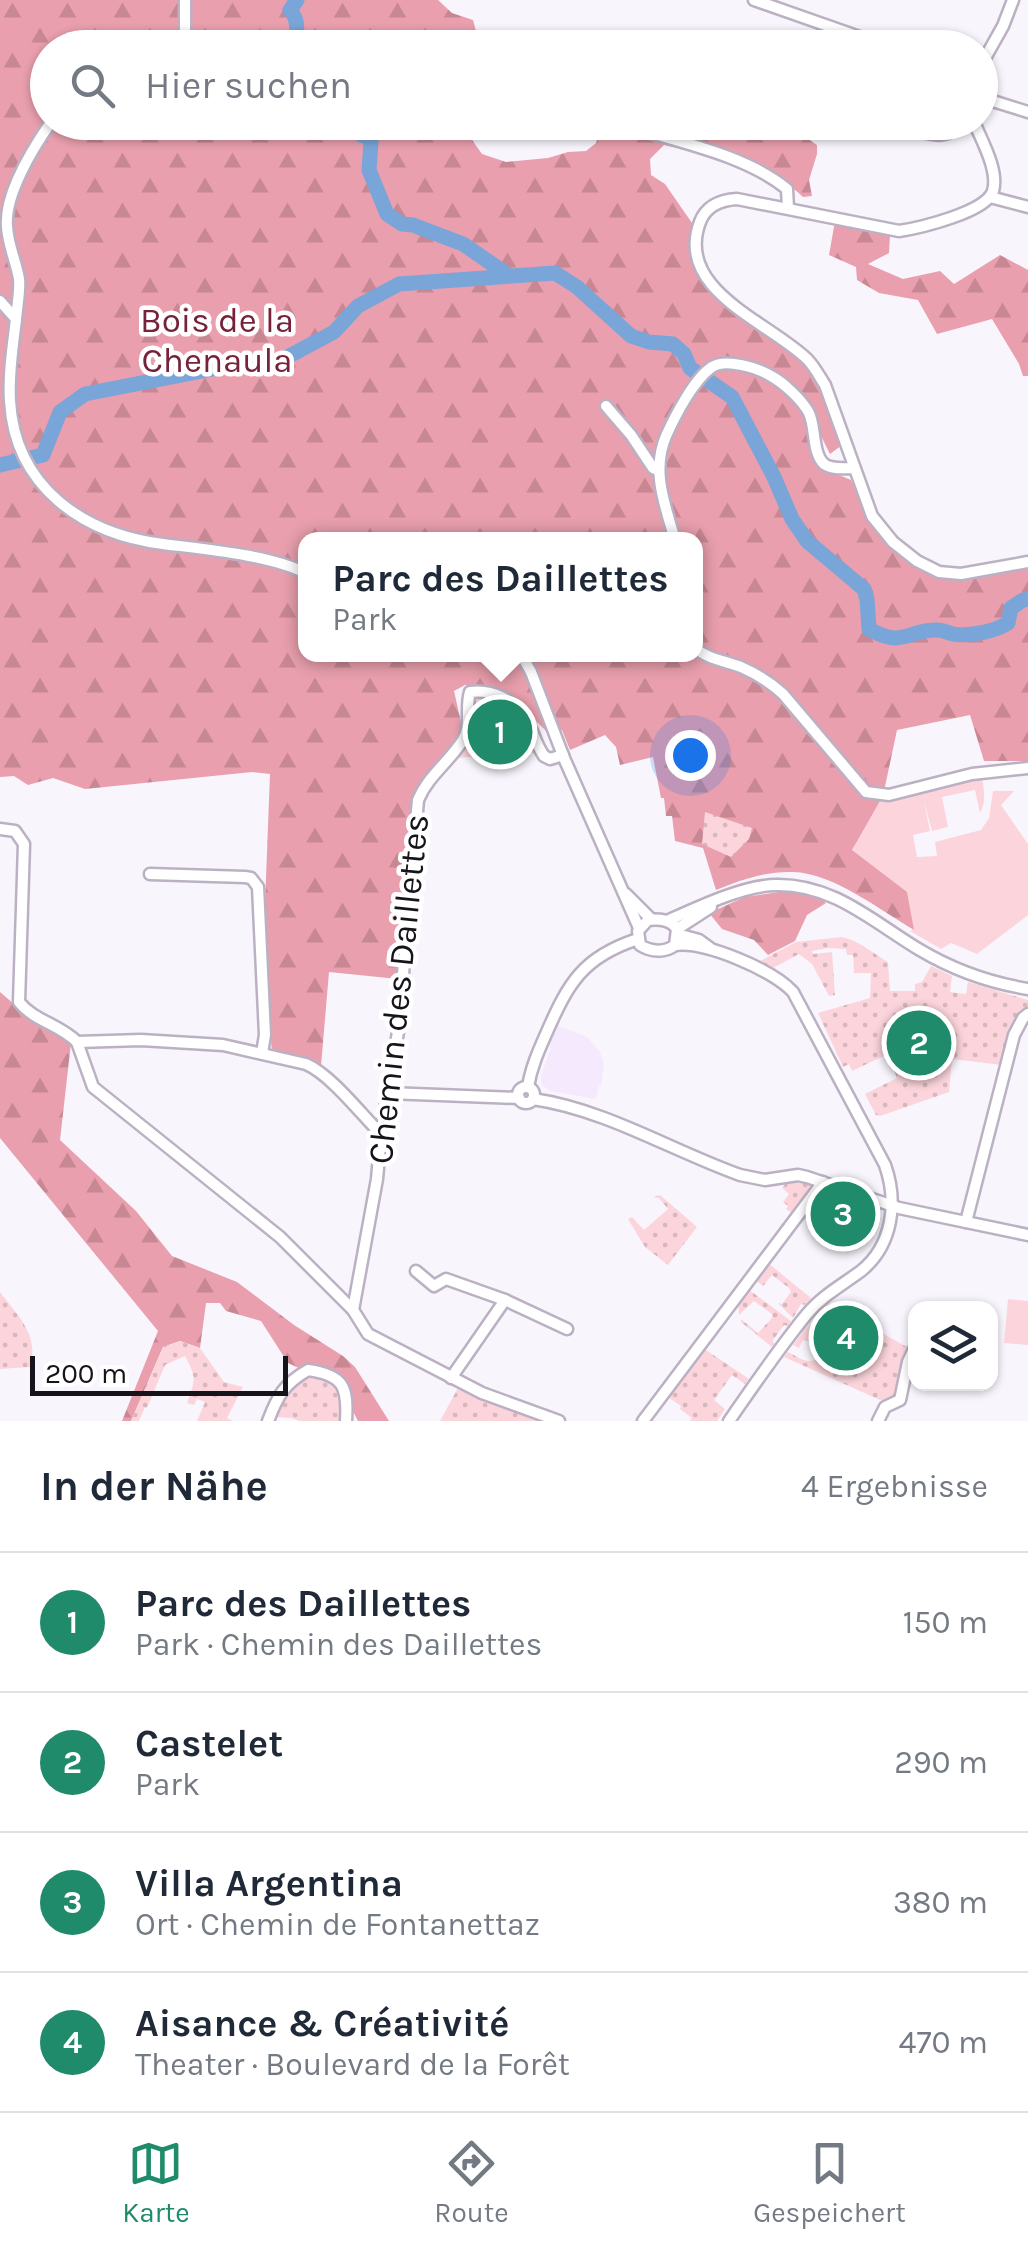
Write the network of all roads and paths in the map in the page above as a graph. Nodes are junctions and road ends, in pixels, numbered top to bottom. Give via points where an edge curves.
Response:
1 (185, 0) edge
2 (754, 0) edge
3 (1012, 0) edge
4 (185, 30) edge
5 (840, 30) edge
6 (998, 35) edge
7 (998, 103) edge
8 (1028, 112) edge
9 (40, 140) edge
10 (672, 140) edge
11 (981, 140) edge
12 (990, 197) junction
13 (1028, 207) edge
14 (788, 208) junction
15 (0, 301) edge
16 (16, 319) junction
17 (606, 406) dead end
18 (854, 468) junction
19 (658, 470) junction
20 (673, 532) edge
21 (1028, 562) edge
22 (298, 570) edge
23 (703, 654) edge
24 (526, 662) edge
25 (563, 755) junction
26 (1028, 768) edge
27 (0, 830) edge
28 (150, 874) dead end
29 (625, 893) junction
30 (720, 900) junction
31 (696, 917) junction
32 (651, 919) junction
33 (666, 920) junction
34 (638, 933) junction
35 (676, 936) junction
36 (699, 940) junction
37 (715, 952) junction
38 (1028, 989) edge
39 (1028, 1014) edge
40 (77, 1042) junction
41 (262, 1053) junction
42 (388, 1093) junction
43 (530, 1093) junction
44 (381, 1134) junction
45 (823, 1182) junction
46 (893, 1206) junction
47 (966, 1222) junction
48 (1028, 1235) edge
49 (416, 1271) dead end
50 (504, 1300) junction
51 (353, 1310) junction
52 (567, 1329) dead end
53 (908, 1362) edge
54 (451, 1378) junction
55 (268, 1421) edge
56 (346, 1421) edge
57 (558, 1421) edge
58 (643, 1421) edge
59 (729, 1421) edge
60 (878, 1421) edge

1 - 4 street
2 - 5 street
3 - 6 street
7 - 8 street
9 - 16 street via 8,208
10 - 14 street via 772,176 787,189
11 - 12 street via 994,176
12 - 13 street
12 - 14 street via 975,208 899,231
14 - 18 street via 722,200 702,216 696,255 720,295 817,371
15 - 16 street
16 - 22 street via 13,426 24,458 52,496 76,516 135,540
17 - 19 street
18 - 19 street via 824,464 809,414 776,379 725,363 695,385 673,420
18 - 21 street via 881,530 918,561 961,574
19 - 20 street
23 - 26 street via 770,682 866,792 889,795
24 - 25 street
25 - 29 street
25 - 42 street, Chemin des Daillettes via 542,754 522,712 504,698 470,692 464,738 430,778 416,810
27 - 40 street via 15,831 24,844 19,1002
28 - 41 street via 245,877 258,886
29 - 32 street
29 - 34 street
30 - 31 street
30 - 33 street
30 - 38 street via 772,884 819,890 958,968
31 - 35 street
31 - 36 street
32 - 33 street
32 - 34 street
33 - 35 street
34 - 35 street via 644,948 657,951 668,950
34 - 43 street via 567,988 533,1065
35 - 36 street
35 - 37 street via 682,944
36 - 37 street
37 - 46 street via 793,992 885,1165
39 - 47 street via 1014,1036
40 - 41 street via 141,1040
40 - 51 street via 93,1086 280,1237
41 - 44 street via 314,1068
42 - 43 street
42 - 44 street, Chemin des Daillettes
43 - 45 street via 734,1172
44 - 51 street, Chemin des Daillettes
45 - 46 street
45 - 58 street
46 - 47 street
46 - 59 street via 874,1257 809,1312
47 - 48 street
49 - 50 street via 434,1286 446,1279
50 - 52 street
50 - 54 street
51 - 54 street via 368,1334
53 - 60 street via 900,1400 885,1407
54 - 57 street
55 - 56 street via 289,1381 308,1370 344,1385

